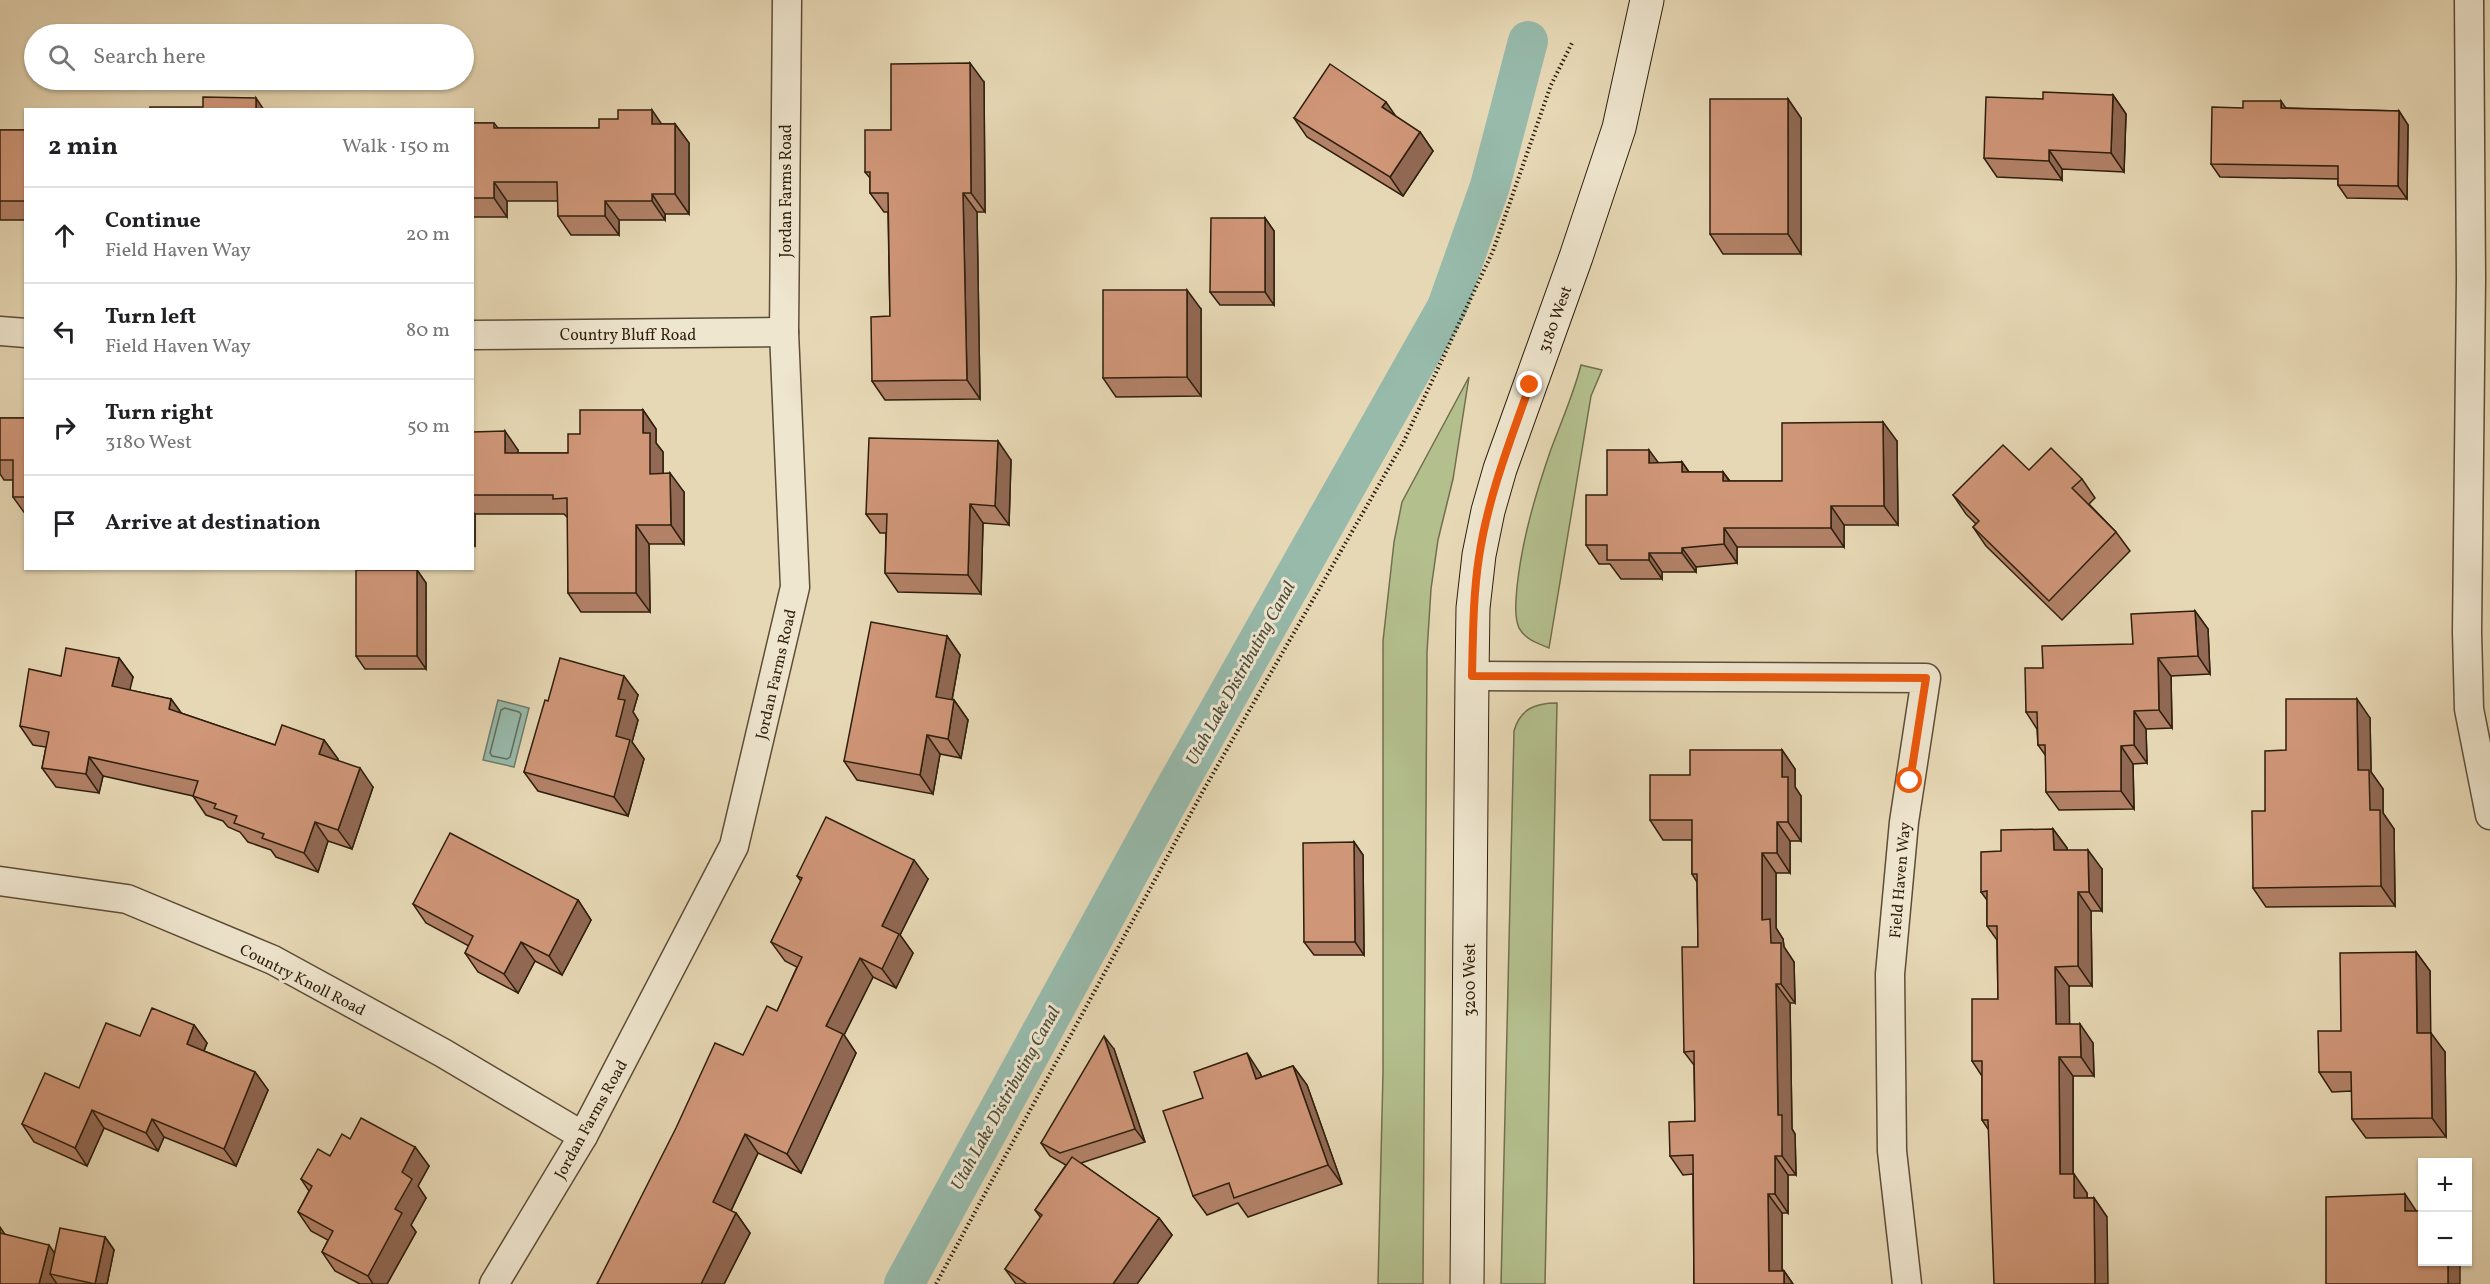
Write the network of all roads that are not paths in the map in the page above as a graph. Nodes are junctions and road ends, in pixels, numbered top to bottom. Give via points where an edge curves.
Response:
1 (787, 0) edge
2 (1647, 0) edge
3 (2469, 0) edge
4 (0, 331) edge
5 (784, 332) junction
6 (24, 333) edge
7 (474, 335) edge
8 (1472, 676) junction
9 (2490, 815) edge
10 (0, 881) edge
11 (583, 1136) junction
12 (494, 1284) edge
13 (1467, 1284) edge
14 (1907, 1284) edge

1 - 5 street, Jordan Farms Road
2 - 8 street, 3180 West via 1619,128 1488,511 1473,608
3 - 9 street via 2469,698
4 - 6 street
5 - 7 street, Country Bluff Road
5 - 11 street, Jordan Farms Road via 795,587 734,846
8 - 13 street, 3200 West
8 - 14 street, Field Haven Way via 1926,678 1904,822 1890,974 1892,1151
10 - 11 street, Country Knoll Road via 128,898 273,960 443,1053
11 - 12 street, Jordan Farms Road

